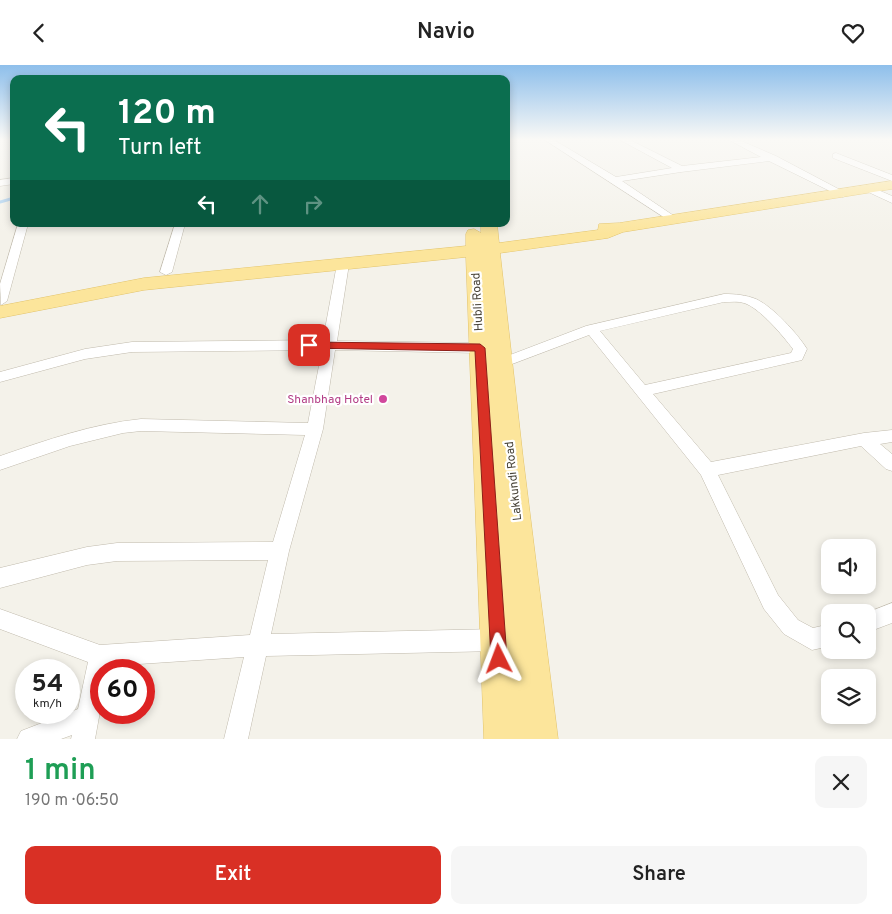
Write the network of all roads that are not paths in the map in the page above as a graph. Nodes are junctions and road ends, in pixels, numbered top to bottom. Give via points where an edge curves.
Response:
1 (600, 171) edge
2 (666, 171) edge
3 (800, 171) edge
4 (875, 171) edge
5 (892, 178) edge
6 (614, 180) junction
7 (892, 185) edge
8 (869, 189) junction
9 (843, 193) junction
10 (892, 200) edge
11 (673, 220) junction
12 (22, 227) edge
13 (179, 227) edge
14 (527, 241) junction
15 (483, 242) edge
16 (440, 249) junction
17 (343, 264) junction
18 (166, 272) junction
19 (0, 305) edge
20 (590, 329) junction
21 (329, 345) junction
22 (480, 348) junction
23 (502, 363) junction
24 (0, 377) edge
25 (642, 391) junction
26 (315, 429) junction
27 (892, 436) edge
28 (864, 439) junction
29 (0, 463) edge
30 (892, 464) edge
31 (707, 470) junction
32 (280, 551) junction
33 (0, 578) edge
34 (891, 614) edge
35 (0, 619) edge
36 (876, 619) edge
37 (821, 637) edge
38 (498, 640) junction
39 (258, 645) junction
40 (100, 655) junction
41 (85, 728) edge
42 (29, 739) edge
43 (236, 739) edge
44 (503, 739) edge
45 (540, 739) edge

1 - 6 street
2 - 6 street
3 - 9 street
4 - 5 street
6 - 11 street
7 - 8 main road
8 - 9 main road
8 - 10 street
9 - 11 main road
11 - 14 main road via 619,228 608,233
12 - 19 street
13 - 18 street
14 - 15 main road
14 - 15 main road
15 - 16 main road
15 - 16 main road via 456,238
15 - 22 main road, Hubli Road
15 - 23 main road, Lakkundi Road
16 - 17 main road
16 - 18 main road
17 - 19 main road via 144,284
17 - 21 street
18 - 19 main road
20 - 23 street
20 - 25 street
20 - 25 street via 724,298 738,298 753,303 794,339 800,349 797,357
21 - 22 street
21 - 24 street via 115,349
21 - 26 street
22 - 38 main road, Hubli Road
23 - 45 main road, Lakkundi Road
25 - 31 street
26 - 29 street via 114,427
26 - 32 street
27 - 28 street
28 - 30 street
28 - 31 street
31 - 37 street via 771,601 790,627 812,639
32 - 33 street via 117,552 87,556
32 - 39 street
34 - 36 street
35 - 40 street
38 - 39 street
38 - 44 main road, Hubli Road
39 - 40 street
39 - 43 street
40 - 41 street
41 - 42 street

